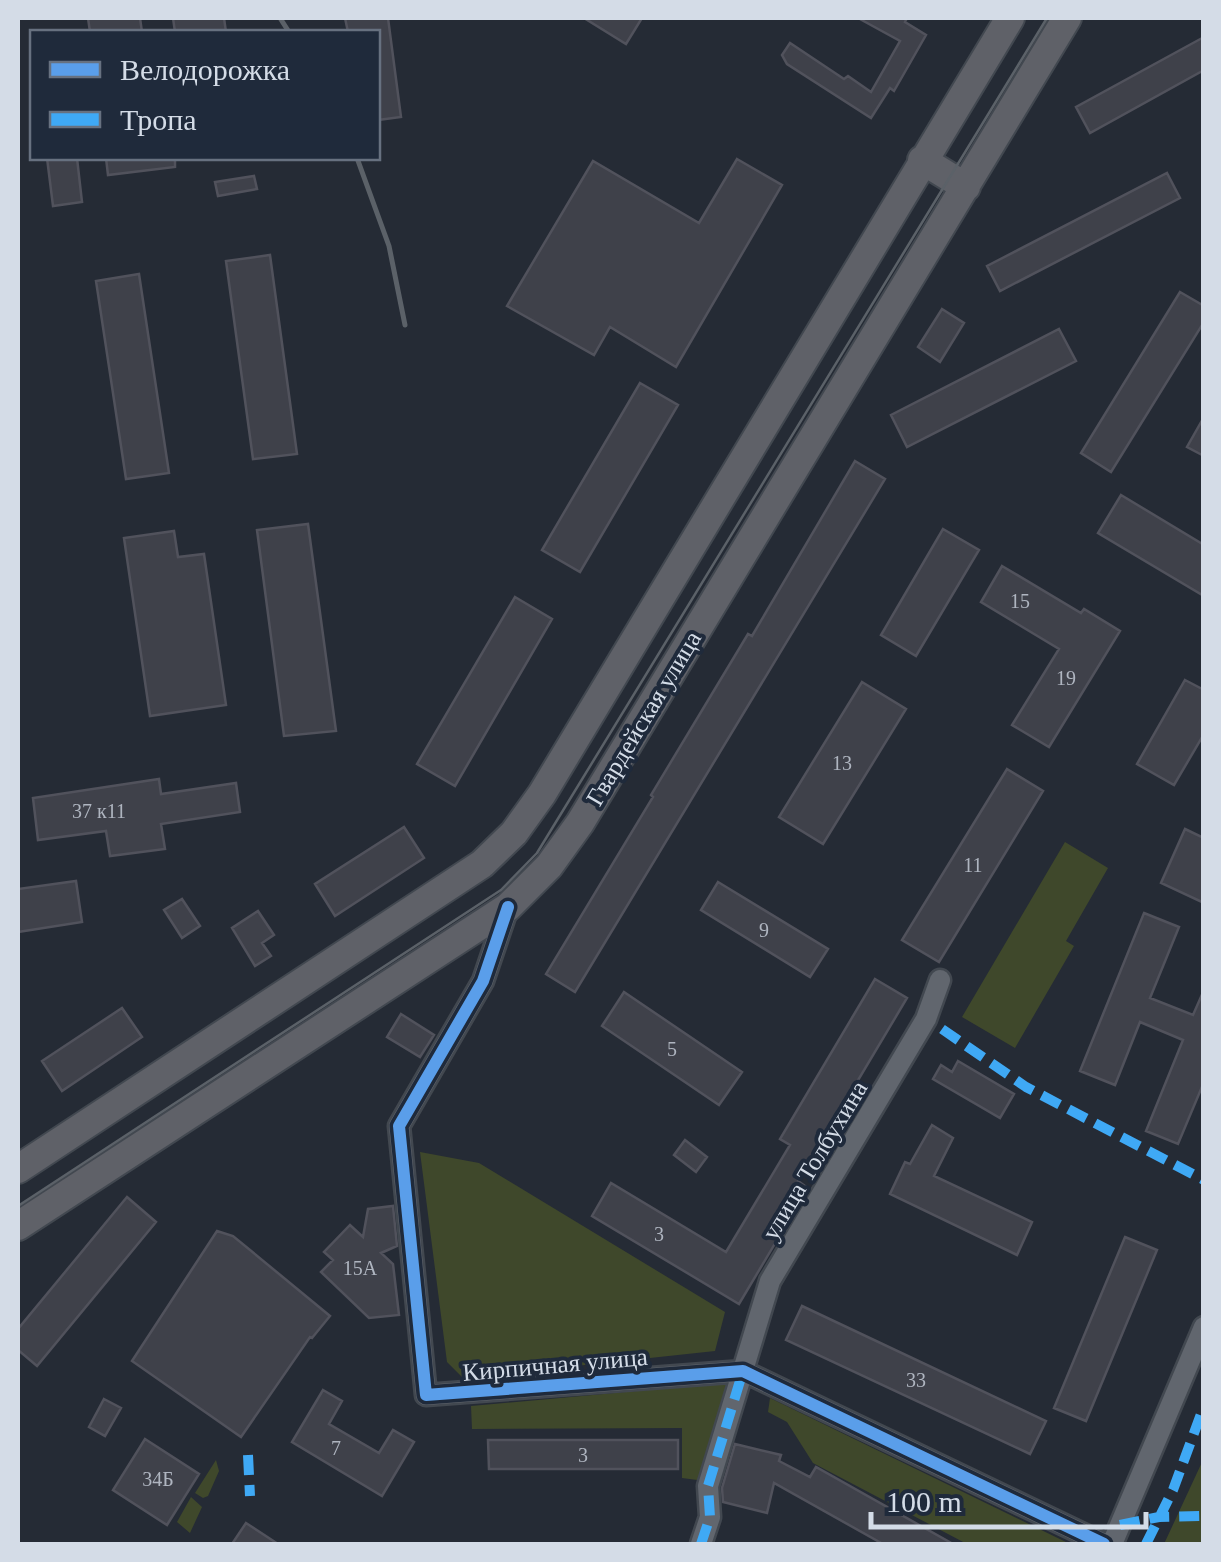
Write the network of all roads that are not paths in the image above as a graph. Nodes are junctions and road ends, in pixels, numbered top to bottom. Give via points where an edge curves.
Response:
1 (1010, 18) edge
2 (1067, 18) edge
3 (922, 160) junction
4 (966, 187) junction
5 (508, 908) junction
6 (940, 980) dead end
7 (18, 1169) edge
8 (18, 1226) edge
9 (1204, 1326) edge
10 (742, 1371) junction
11 (701, 1544) edge
12 (1104, 1544) edge
13 (1112, 1544) edge

1 - 3 main road, Гвардейская улица
2 - 4 main road, Гвардейская улица
3 - 4 main road
3 - 7 main road, Гвардейская улица via 514,833 466,875
4 - 5 main road, Гвардейская улица via 580,823
5 - 8 main road, Гвардейская улица
5 - 10 street, Кирпичная улица via 483,981 399,1126 426,1395
6 - 10 street, улица Толбухина via 926,1020 770,1282
9 - 13 street
10 - 11 street, улица Толбухина via 708,1486 710,1517
10 - 12 street, Кирпичная улица

